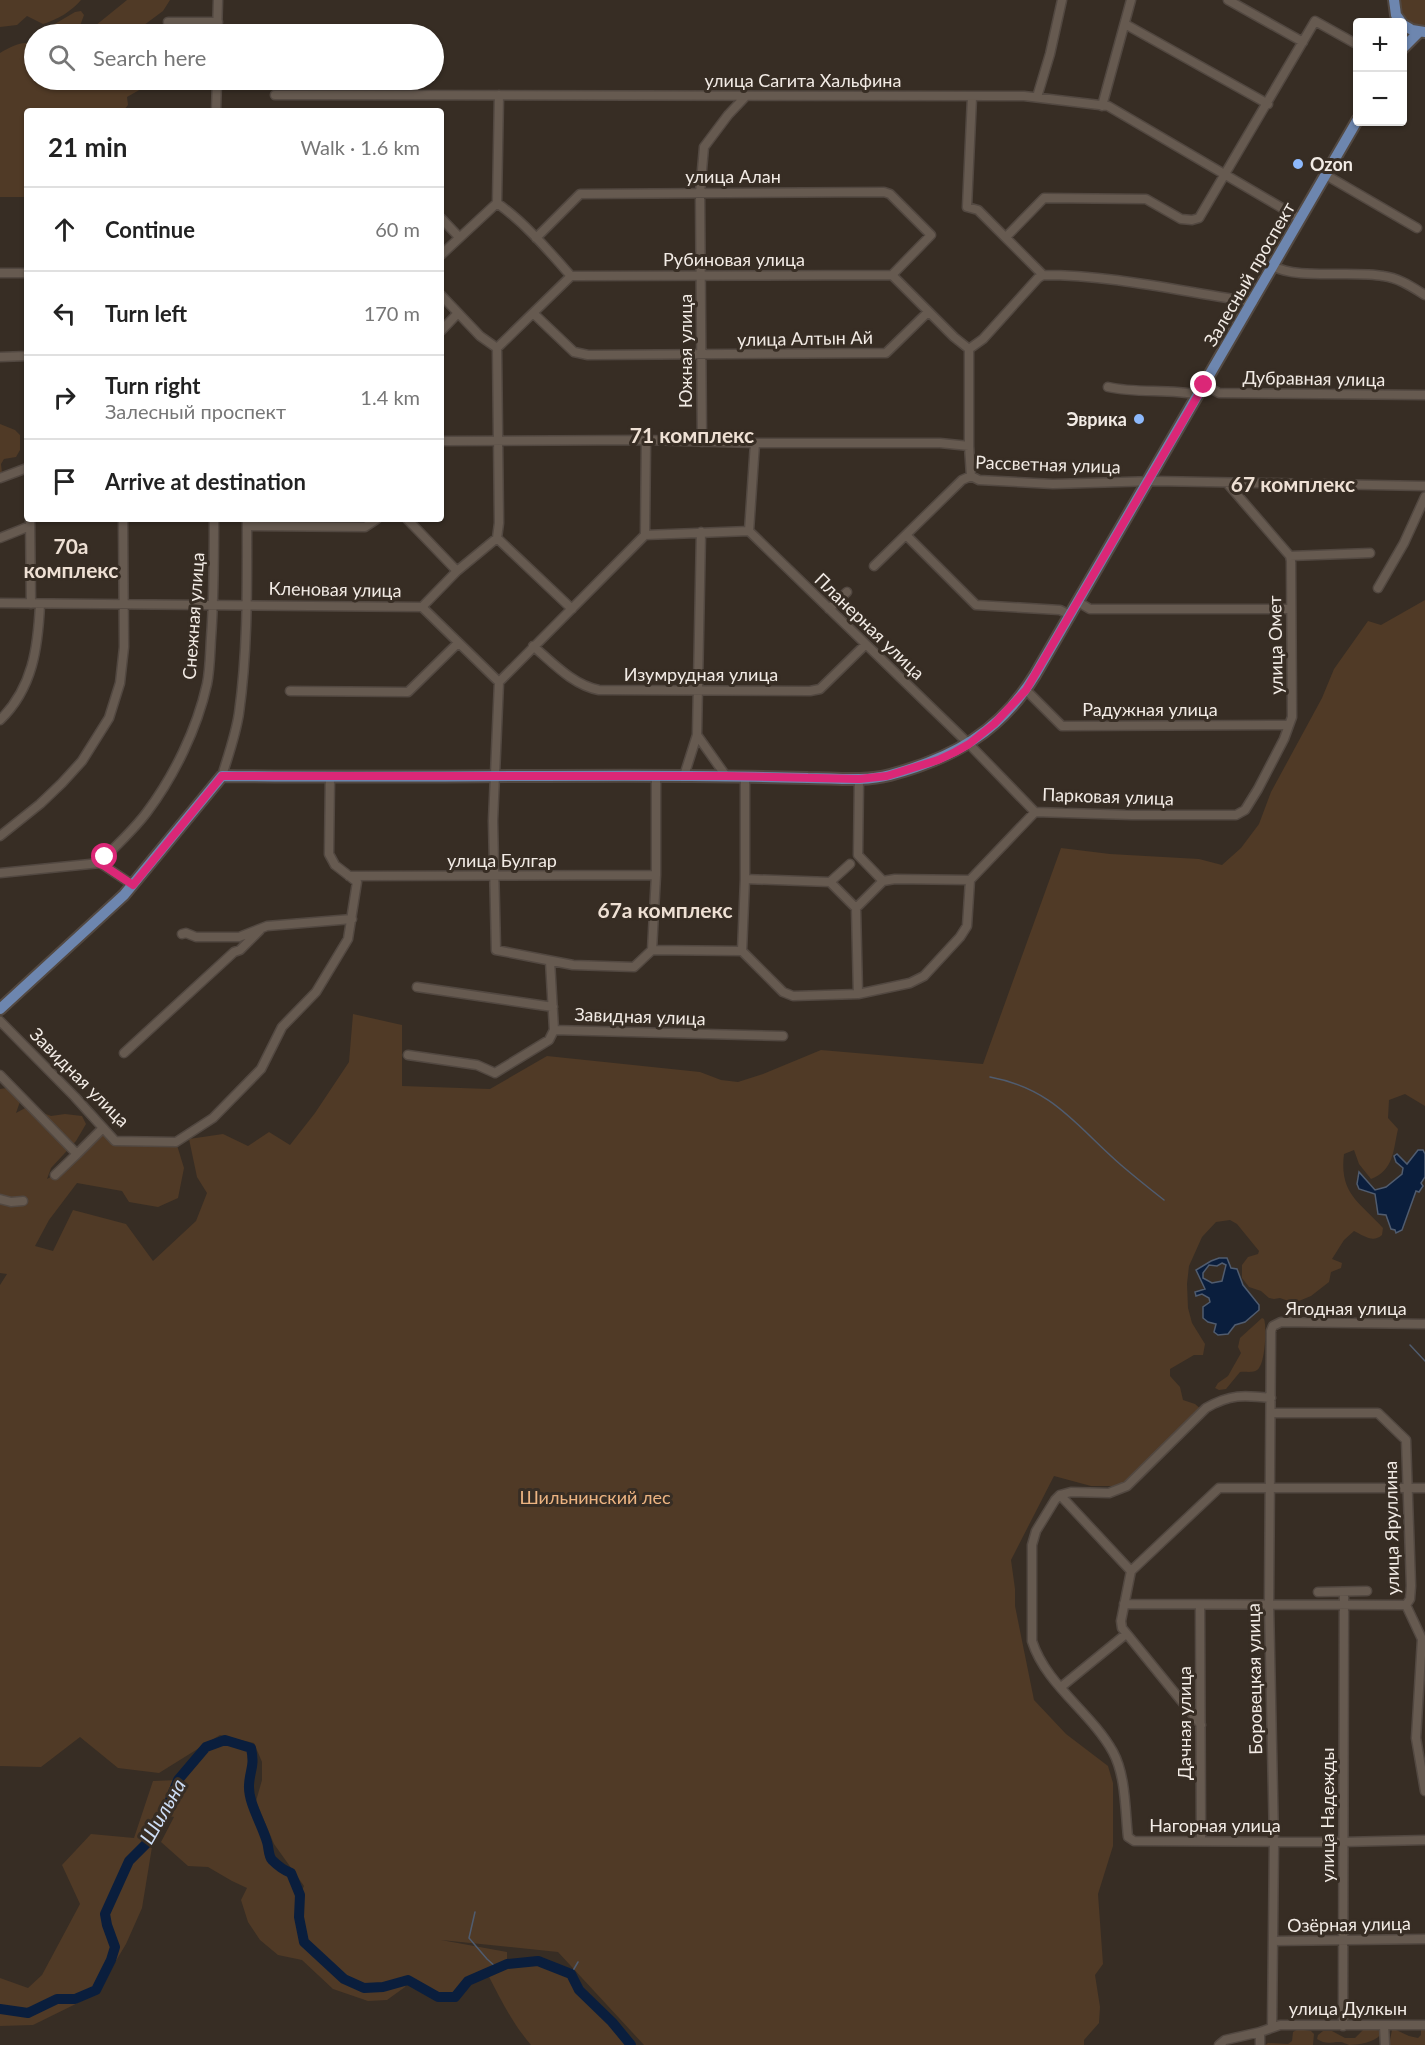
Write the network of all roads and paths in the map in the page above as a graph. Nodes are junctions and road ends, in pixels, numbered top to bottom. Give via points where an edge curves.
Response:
1 (218, 0) edge
2 (1062, 0) edge
3 (1131, 0) edge
4 (1228, 0) edge
5 (1394, 0) edge
6 (1399, 18) edge
7 (168, 22) dead end
8 (218, 22) joint
9 (1125, 24) junction
10 (1407, 27) edge
11 (1422, 33) edge
12 (1303, 42) junction
13 (1353, 42) edge
14 (1407, 45) edge
15 (217, 90) edge
16 (275, 94) dead end
17 (499, 95) junction
18 (746, 96) junction
19 (972, 97) junction
20 (1037, 97) junction
21 (1268, 104) junction
22 (1102, 106) junction
23 (216, 108) edge
24 (1354, 126) edge
25 (1226, 174) junction
26 (1324, 174) junction
27 (700, 193) junction
28 (496, 203) junction
29 (1299, 218) junction
30 (444, 221) edge
31 (1417, 228) dead end
32 (459, 237) junction
33 (1006, 237) junction
34 (536, 238) junction
35 (444, 252) edge
36 (1273, 266) junction
37 (0, 273) edge
38 (24, 273) edge
39 (701, 275) junction
40 (892, 275) junction
41 (1043, 275) junction
42 (571, 276) junction
43 (1425, 295) edge
44 (444, 298) edge
45 (1253, 302) junction
46 (928, 312) junction
47 (458, 313) junction
48 (533, 313) junction
49 (444, 328) edge
50 (497, 348) junction
51 (969, 349) junction
52 (24, 356) edge
53 (701, 356) junction
54 (0, 357) edge
55 (1108, 387) dead end
56 (1201, 390) junction
57 (1425, 395) edge
58 (646, 440) junction
59 (444, 441) edge
60 (498, 442) junction
61 (702, 442) junction
62 (755, 443) junction
63 (969, 446) junction
64 (24, 469) edge
65 (971, 476) junction
66 (0, 478) edge
67 (1148, 482) junction
68 (1227, 483) junction
69 (1425, 486) edge
70 (1425, 497) edge
71 (123, 522) edge
72 (214, 522) edge
73 (247, 522) edge
74 (372, 522) edge
75 (410, 522) edge
76 (30, 523) edge
77 (749, 531) junction
78 (701, 532) junction
79 (645, 535) junction
80 (906, 535) junction
81 (0, 538) edge
82 (497, 538) junction
83 (1370, 553) dead end
84 (1290, 556) junction
85 (874, 566) dead end
86 (457, 572) junction
87 (1378, 588) dead end
88 (847, 592) dead end
89 (1078, 602) junction
90 (0, 603) edge
91 (32, 604) junction
92 (123, 604) junction
93 (214, 604) junction
94 (247, 604) junction
95 (422, 607) junction
96 (572, 609) junction
97 (829, 609) junction
98 (1291, 609) junction
99 (1070, 615) junction
100 (458, 643) junction
101 (865, 645) junction
102 (533, 646) junction
103 (499, 682) junction
104 (698, 690) junction
105 (1026, 690) junction
106 (290, 691) dead end
107 (0, 720) edge
108 (1289, 725) junction
109 (698, 735) junction
110 (969, 744) junction
111 (222, 776) junction
112 (656, 776) junction
113 (684, 776) junction
114 (726, 776) junction
115 (745, 776) junction
116 (330, 777) junction
117 (496, 777) junction
118 (859, 779) junction
119 (1035, 812) junction
120 (1236, 815) joint
121 (0, 836) edge
122 (100, 863) junction
123 (850, 864) dead end
124 (0, 873) edge
125 (656, 875) junction
126 (349, 876) junction
127 (496, 877) junction
128 (745, 879) junction
129 (970, 880) junction
130 (883, 881) junction
131 (830, 882) junction
132 (133, 885) junction
133 (856, 908) junction
134 (352, 918) junction
135 (260, 930) junction
136 (182, 934) dead end
137 (239, 937) junction
138 (652, 950) junction
139 (742, 951) junction
140 (234, 952) junction
141 (550, 961) junction
142 (417, 987) dead end
143 (858, 994) junction
144 (553, 1007) junction
145 (0, 1009) edge
146 (0, 1021) edge
147 (554, 1030) junction
148 (783, 1036) dead end
149 (124, 1053) dead end
150 (408, 1054) dead end
151 (0, 1076) edge
152 (103, 1128) junction
153 (77, 1154) junction
154 (55, 1175) dead end
155 (0, 1199) edge
156 (23, 1201) dead end
157 (1425, 1324) edge
158 (1271, 1331) joint
159 (1271, 1398) junction
160 (1271, 1413) junction
161 (1270, 1488) junction
162 (1407, 1488) junction
163 (1425, 1488) edge
164 (1060, 1495) junction
165 (1131, 1571) junction
166 (1318, 1592) dead end
167 (1344, 1592) junction
168 (1367, 1592) dead end
169 (1124, 1604) junction
170 (1200, 1605) junction
171 (1269, 1605) junction
172 (1344, 1605) junction
173 (1406, 1605) junction
174 (1126, 1634) junction
175 (1423, 1639) edge
176 (1061, 1687) junction
177 (1201, 1725) junction
178 (1425, 1791) edge
179 (1201, 1840) junction
180 (1425, 1840) edge
181 (1274, 1842) junction
182 (1343, 1842) junction
183 (1425, 1939) edge
184 (1343, 1940) junction
185 (1273, 1941) junction
186 (1384, 2025) junction
187 (1425, 2025) edge
188 (1343, 2026) junction
189 (1272, 2027) junction
190 (1260, 2032) junction
191 (1219, 2045) edge
192 (1260, 2045) edge
193 (1385, 2045) edge

1 - 8 street
2 - 20 street
3 - 9 street
4 - 12 street
5 - 6 main road
7 - 8 street
9 - 21 street
9 - 22 street
10 - 11 main road
11 - 14 main road
12 - 13 street via 1315,21
12 - 21 street
15 - 23 street
16 - 17 street, улица Сагита Хальфина
17 - 18 street, улица Сагита Хальфина
17 - 28 street
18 - 19 street, улица Сагита Хальфина
18 - 27 street, Южная улица via 704,147
19 - 20 street, улица Сагита Хальфина
19 - 33 street via 967,207 978,210
20 - 22 street, улица Сагита Хальфина
21 - 25 street
22 - 25 street, улица Сагита Хальфина
24 - 26 main road, Залесный проспект
25 - 29 street, улица Сагита Хальфина
25 - 33 street via 1199,218 1180,219 1146,199 1044,198
26 - 29 main road, Залесный проспект
26 - 31 street
27 - 34 street, улица Алан via 580,194
27 - 39 street, Южная улица
27 - 40 street, улица Алан via 890,194 931,235
28 - 32 street
28 - 34 street
29 - 36 main road, Залесный проспект
30 - 32 street
32 - 35 street
33 - 41 street
34 - 42 street
36 - 43 street via 1288,272 1381,275 1404,282
36 - 45 main road, Залесный проспект
37 - 38 street
39 - 40 street, Рубиновая улица
39 - 42 street, Рубиновая улица
39 - 53 street, Южная улица
40 - 46 street
41 - 45 street via 1094,276
41 - 51 street
42 - 48 street
44 - 47 street
45 - 56 main road, Залесный проспект
46 - 51 street
46 - 53 street, улица Алтын Ай via 886,354
47 - 49 street
47 - 50 street
48 - 50 street
48 - 53 street, улица Алтын Ай via 574,352
50 - 60 street
51 - 63 street
52 - 54 street
53 - 61 street, Южная улица
55 - 56 street, Дубравная улица via 1126,391
56 - 57 street, Дубравная улица
56 - 67 main road, Залесный проспект
58 - 60 street
58 - 61 street
58 - 79 street
59 - 60 street
60 - 82 street
61 - 62 street
62 - 63 street
62 - 77 street
63 - 65 street
64 - 66 street
65 - 67 street, Рассветная улица via 979,480 1053,484
65 - 80 street, Рассветная улица
67 - 68 street, Рассветная улица
67 - 89 main road, Залесный проспект
68 - 69 street, Рассветная улица
68 - 84 street
70 - 87 street
71 - 92 street
72 - 93 street, Снежная улица
73 - 74 street via 365,527
73 - 94 street
75 - 86 street
76 - 81 street
76 - 91 street
77 - 78 street
77 - 97 street, Планерная улица
78 - 79 street
78 - 104 street
79 - 96 street
80 - 85 street, Рассветная улица
80 - 99 street via 976,605 1060,610
82 - 86 street
82 - 96 street
83 - 84 street
84 - 98 street, улица Омет
86 - 95 street
88 - 97 street
89 - 98 street via 1090,609
89 - 99 main road, Залесный проспект
90 - 91 street, Кленовая улица
91 - 92 street, Кленовая улица
91 - 107 street via 38,640 27,680
92 - 93 street, Кленовая улица
92 - 121 street via 120,683 109,718 82,761 62,783
93 - 94 street, Кленовая улица
93 - 122 street, Снежная улица via 207,681 191,734 148,812
94 - 95 street, Кленовая улица
94 - 111 street via 238,716
95 - 100 street, Кленовая улица
96 - 102 street
97 - 101 street, Планерная улица
98 - 108 street, улица Омет
99 - 105 main road, Залесный проспект
100 - 103 street, Кленовая улица
100 - 106 street via 408,692
101 - 104 street, Изумрудная улица via 820,689
101 - 110 street, Планерная улица
102 - 103 street
102 - 104 street, Изумрудная улица via 586,688
103 - 117 street
104 - 109 street
105 - 108 street, Радужная улица via 1062,726
105 - 110 main road, Залесный проспект
108 - 120 street, улица Омет via 1258,789 1245,810
109 - 113 street
109 - 114 street
110 - 118 main road, Залесный проспект via 929,763 887,776
110 - 119 street, Парковая улица
111 - 116 main road, Залесный проспект
111 - 132 main road
112 - 113 main road, Залесный проспект
112 - 117 main road, Залесный проспект
112 - 125 street
113 - 114 main road, Залесный проспект
114 - 115 main road, Залесный проспект
115 - 118 main road, Залесный проспект
115 - 128 street
116 - 117 main road, Залесный проспект
116 - 126 street via 329,854
117 - 127 street
118 - 130 street via 858,855
119 - 120 street, Парковая улица
119 - 129 street
122 - 124 street
122 - 132 street
123 - 131 street
125 - 127 street, улица Булгар
125 - 138 street
126 - 127 street, улица Булгар
126 - 134 street, Завидная улица via 357,882
127 - 141 street via 496,950
128 - 131 street
128 - 139 street
129 - 130 street
129 - 143 street via 967,926 924,976 910,983
130 - 133 street
131 - 133 street
132 - 145 main road
133 - 143 street
134 - 135 street via 267,926
134 - 152 street, Завидная улица via 348,939 316,992 282,1027 261,1069 213,1118 176,1142 115,1141
135 - 137 street
135 - 140 street
136 - 137 street
137 - 140 street
138 - 139 street
138 - 141 street via 634,967
139 - 143 street via 783,992 793,996
140 - 149 street
141 - 144 street
142 - 144 street, Завидная улица
144 - 147 street
146 - 152 street, Завидная улица
147 - 148 street, Завидная улица
147 - 150 street, Завидная улица via 549,1040 495,1073 477,1065
151 - 153 street
152 - 153 street
153 - 154 street
155 - 156 street
157 - 158 street, Ягодная улица via 1281,1322
158 - 159 street, Боровецкая улица
159 - 160 street, Боровецкая улица
159 - 164 street via 1235,1396 1206,1408 1118,1491
160 - 161 street, Боровецкая улица
160 - 162 street, улица Яруллина via 1378,1413 1406,1440
161 - 162 street
161 - 165 street via 1215,1491
161 - 171 street, Боровецкая улица
162 - 163 street
162 - 173 street, улица Яруллина via 1412,1586
164 - 165 street
164 - 176 street, Нагорная улица via 1033,1538 1032,1641 1040,1660
165 - 169 street
166 - 167 street
167 - 168 street
167 - 172 street, улица Надежды
169 - 170 street
169 - 174 street via 1121,1621
170 - 171 street
170 - 177 street, Дачная улица
171 - 172 street
171 - 181 street, Боровецкая улица
172 - 173 street
172 - 182 street, улица Надежды
173 - 175 street, улица Яруллина
174 - 176 street
174 - 177 street
175 - 178 street, улица Яруллина via 1416,1738
176 - 179 street, Нагорная улица via 1113,1752 1128,1837 1134,1841
177 - 179 street, Дачная улица
179 - 181 street, Нагорная улица
180 - 182 street, Нагорная улица
181 - 182 street, Нагорная улица
181 - 185 street, Боровецкая улица
182 - 184 street, улица Надежды
183 - 184 street, Озёрная улица
184 - 185 street, Озёрная улица
184 - 188 street, улица Надежды
185 - 189 street, Боровецкая улица
186 - 187 street, улица Дулкын
186 - 188 street, улица Дулкын
186 - 193 street
188 - 189 street, улица Дулкын
189 - 190 street, улица Дулкын
190 - 191 street, улица Дулкын
190 - 192 street

